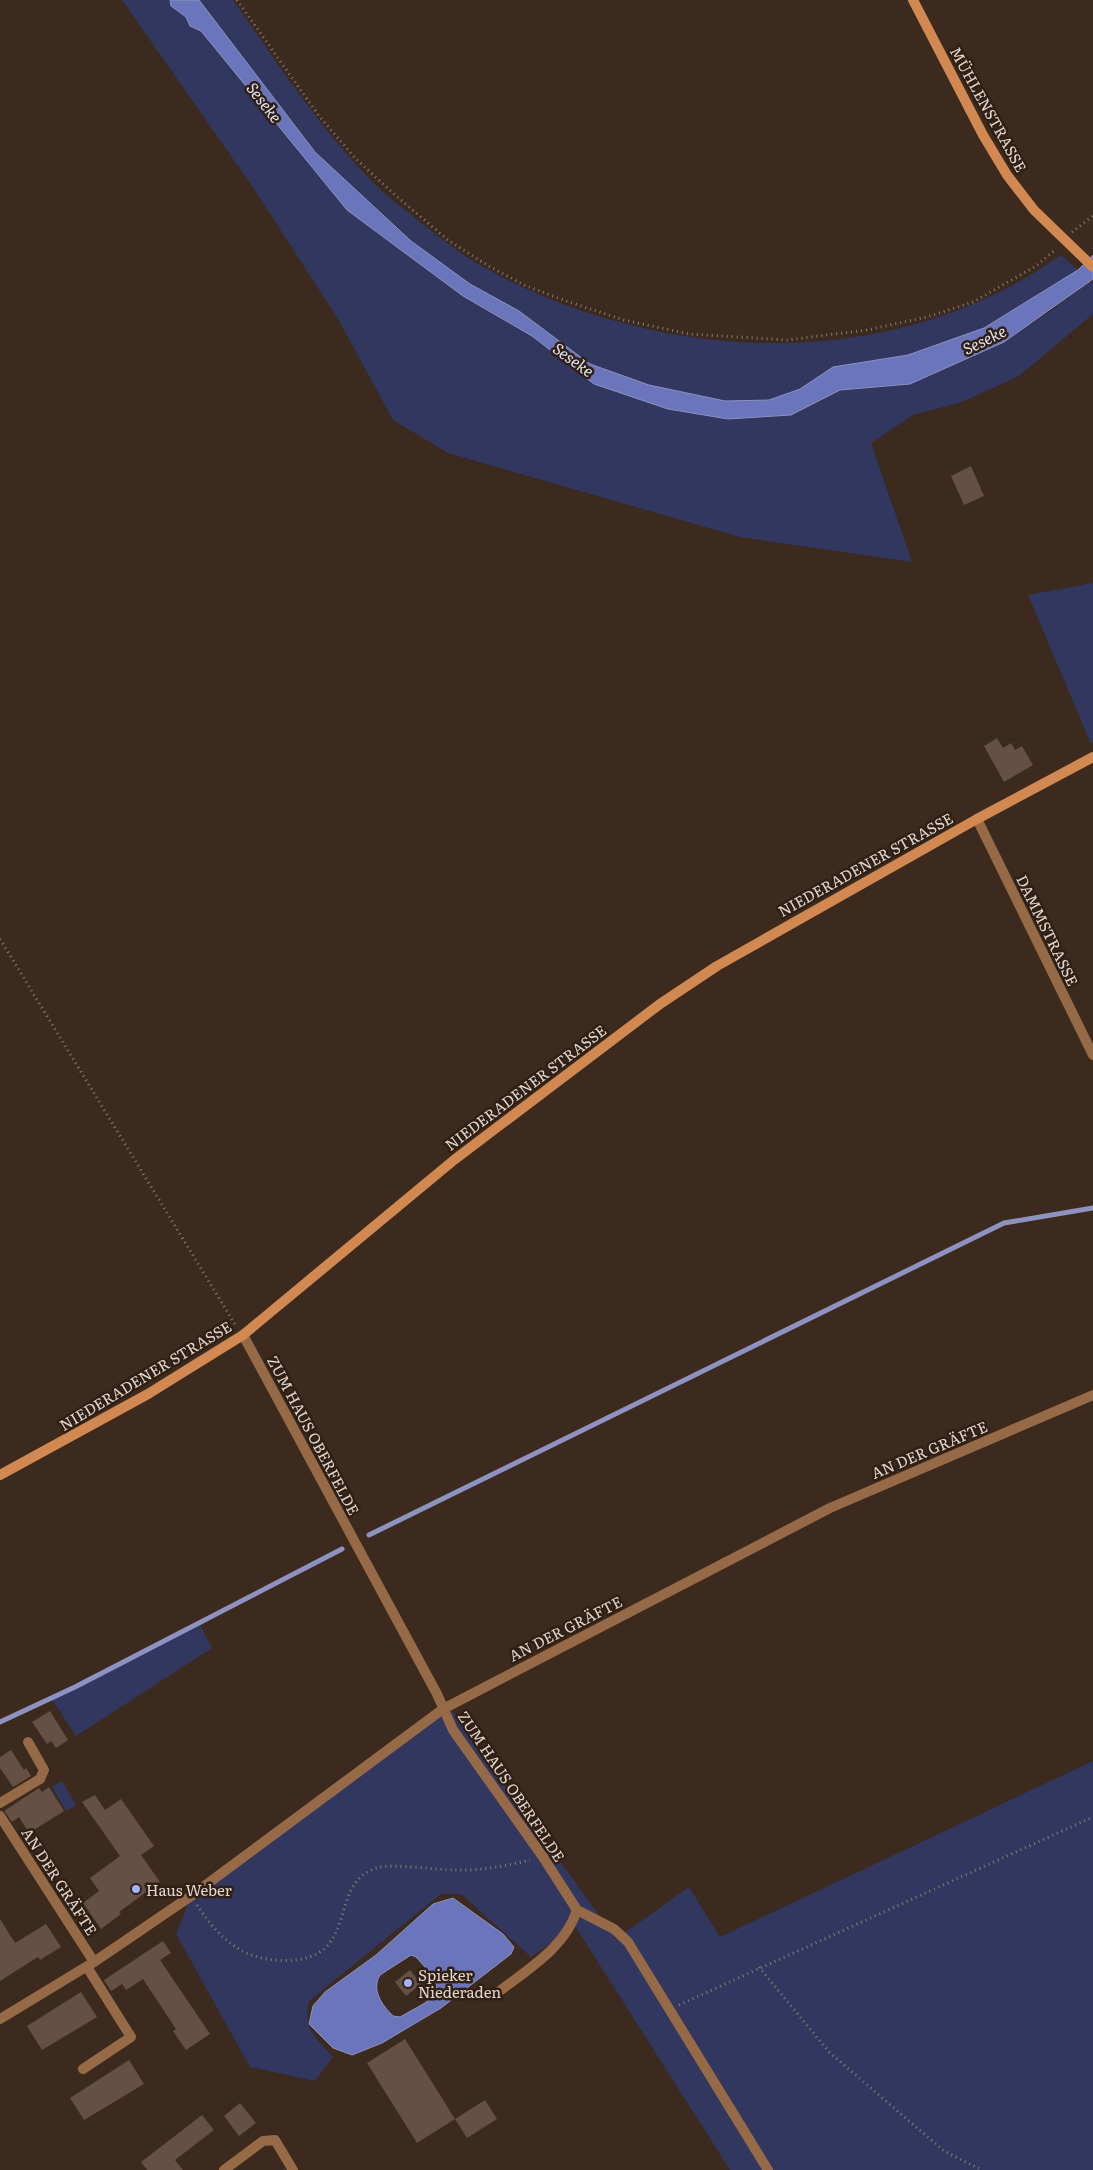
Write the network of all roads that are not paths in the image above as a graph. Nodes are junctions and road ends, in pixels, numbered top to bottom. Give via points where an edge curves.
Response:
1 (913, 0) edge
2 (1093, 267) edge
3 (1093, 757) edge
4 (977, 819) junction
5 (1093, 1055) edge
6 (243, 1335) junction
7 (1093, 1395) edge
8 (0, 1475) edge
9 (443, 1709) junction
10 (28, 1742) dead end
11 (0, 1803) edge
12 (0, 1816) edge
13 (578, 1910) junction
14 (90, 1964) junction
15 (501, 1990) dead end
16 (0, 2018) edge
17 (82, 2069) dead end
18 (224, 2170) edge
19 (294, 2170) edge
20 (768, 2170) edge

1 - 2 street, MÜHLENSTRASSE via 1007,176 1034,210
3 - 4 street, NIEDERADENER STRASSE
4 - 5 street, DAMMSTRASSE
4 - 6 street, NIEDERADENER STRASSE via 733,956 660,1004 454,1160
6 - 8 street, NIEDERADENER STRASSE via 148,1394
6 - 9 street, ZUM HAUS OBERFELDE
7 - 9 street, AN DER GRÄFTE via 830,1508
9 - 13 street, ZUM HAUS OBERFELDE via 453,1730
9 - 14 street, AN DER GRÄFTE via 191,1896
10 - 11 street via 44,1770 40,1779
12 - 14 street, AN DER GRÄFTE
13 - 15 street via 574,1921 552,1950
13 - 20 street, ZUM HAUS OBERFELDE via 614,1929 628,1942
14 - 16 street, AN DER GRÄFTE
14 - 17 street, AN DER GRÄFTE via 131,2037
18 - 19 street via 263,2141 275,2140

